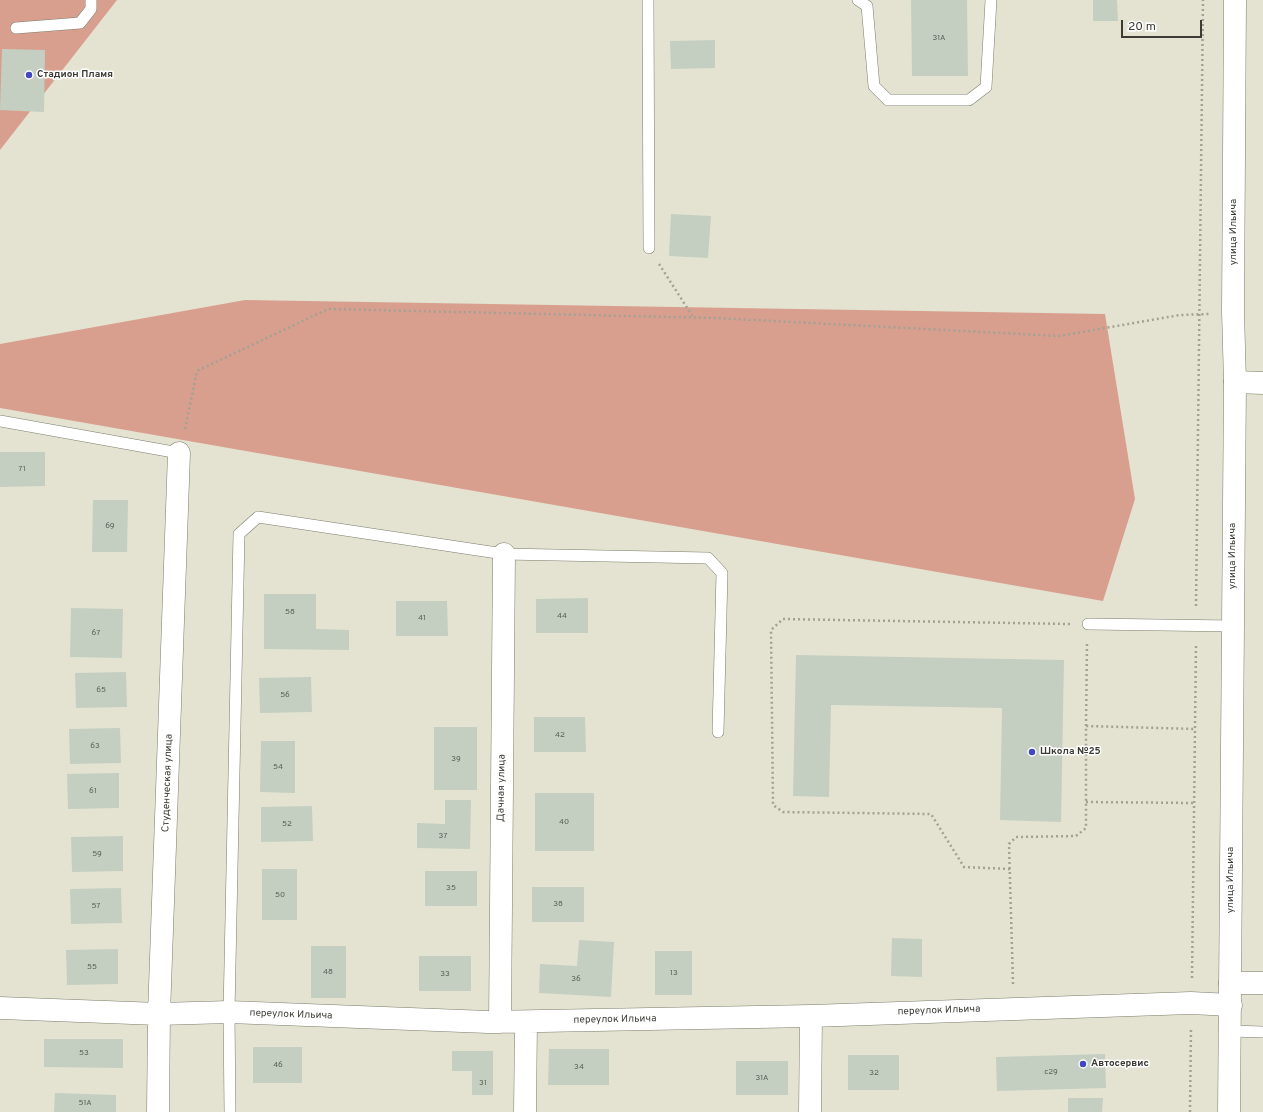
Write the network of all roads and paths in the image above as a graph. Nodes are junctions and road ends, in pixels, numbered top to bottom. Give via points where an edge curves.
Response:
1 (91, 0) edge
2 (648, 0) edge
3 (858, 0) edge
4 (991, 0) edge
5 (1203, 0) edge
6 (1235, 0) edge
7 (16, 28) dead end
8 (649, 248) joint
9 (1233, 312) junction
10 (1200, 315) junction
11 (693, 318) junction
12 (1235, 382) junction
13 (1263, 383) edge
14 (0, 421) edge
15 (179, 453) junction
16 (504, 554) junction
17 (1088, 624) junction
18 (1196, 626) junction
19 (1233, 626) junction
20 (1086, 726) junction
21 (1195, 729) junction
22 (718, 732) dead end
23 (1086, 802) junction
24 (1194, 803) junction
25 (1010, 869) junction
26 (1230, 983) junction
27 (1263, 983) edge
28 (1191, 1003) junction
29 (1231, 1005) junction
30 (0, 1008) edge
31 (1014, 1009) junction
32 (229, 1012) junction
33 (160, 1014) junction
34 (811, 1016) junction
35 (500, 1022) junction
36 (526, 1022) junction
37 (1230, 1031) junction
38 (1263, 1032) edge
39 (158, 1112) edge
40 (230, 1112) edge
41 (525, 1112) edge
42 (810, 1112) edge
43 (1190, 1112) edge
44 (1229, 1112) edge

1 - 7 lane via 91,9 80,23
2 - 8 lane
3 - 4 lane via 867,6 874,86 888,100 969,100 986,86
5 - 10 path
6 - 9 street, улица Ильича
8 - 11 path
9 - 10 path
9 - 12 street, улица Ильича
10 - 11 path via 1180,315 1059,336
10 - 18 path
11 - 15 path via 328,310 198,371
12 - 13 street
12 - 19 street, улица Ильича
14 - 15 lane
15 - 33 street, Студенческая улица
16 - 22 lane via 708,558 722,573
16 - 32 lane via 258,517 238,534
16 - 35 street, Дачная улица
17 - 18 lane
17 - 20 path
17 - 25 path via 783,619 771,630 773,805 783,812 931,814 964,868
18 - 19 lane
18 - 21 path
19 - 26 street, улица Ильича
20 - 21 path
20 - 23 path
21 - 24 path
23 - 24 path
23 - 25 path via 1086,828 1076,836 1016,837 1009,844
24 - 28 path
25 - 31 path
26 - 27 street
26 - 29 street, улица Ильича
28 - 29 street, переулок Ильича
28 - 31 street, переулок Ильича
28 - 43 path
29 - 37 street, улица Ильича
30 - 33 street, переулок Ильича
31 - 34 street, переулок Ильича
32 - 33 street, переулок Ильича
32 - 35 street, переулок Ильича
32 - 40 lane
33 - 39 street, Студенческая улица
34 - 36 street, переулок Ильича
34 - 42 street
35 - 36 street, переулок Ильича
36 - 41 street
37 - 38 lane
37 - 44 street, улица Ильича

